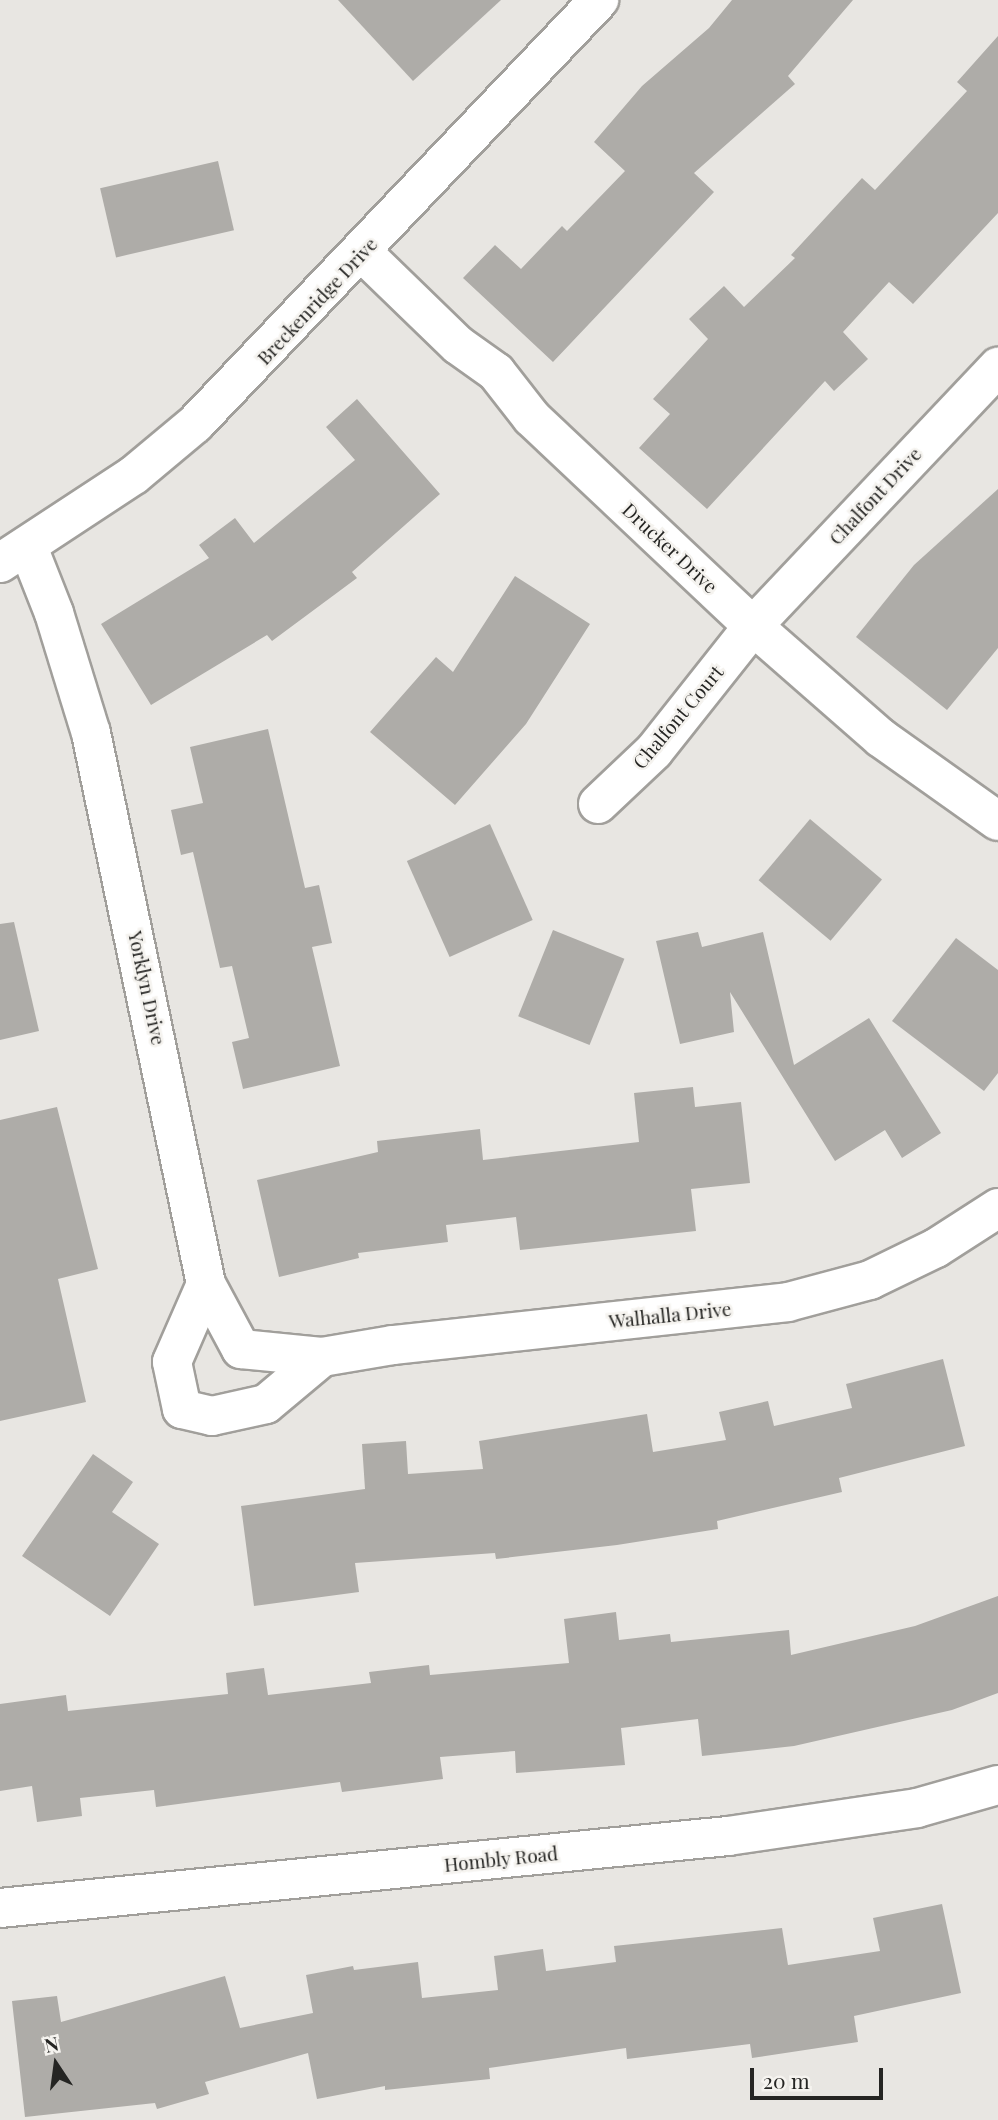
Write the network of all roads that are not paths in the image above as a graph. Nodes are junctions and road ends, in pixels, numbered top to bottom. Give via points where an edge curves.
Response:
1 (599, 0) edge
2 (363, 253) junction
3 (998, 367) edge
4 (14, 555) edge
5 (753, 626) junction
6 (598, 804) dead end
7 (998, 821) edge
8 (998, 1208) edge
9 (206, 1284) junction
10 (322, 1357) junction
11 (998, 1785) edge
12 (0, 1908) edge

1 - 2 street, Breckenridge Drive
2 - 4 street, Breckenridge Drive via 195,425 134,475
2 - 5 street, Drucker Drive via 458,345 495,372 532,418
3 - 5 street, Chalfont Drive
4 - 9 street, Yorklyn Drive via 54,613 91,733
5 - 6 street, Chalfont Court via 654,751
5 - 7 street, Drucker Drive via 881,738
8 - 10 street, Walhalla Drive via 936,1248 870,1280 788,1302
9 - 10 street, Yorklyn Drive via 241,1349
9 - 10 street via 172,1362 182,1409 212,1416 266,1404
11 - 12 street, Hombly Road via 918,1808 727,1836

